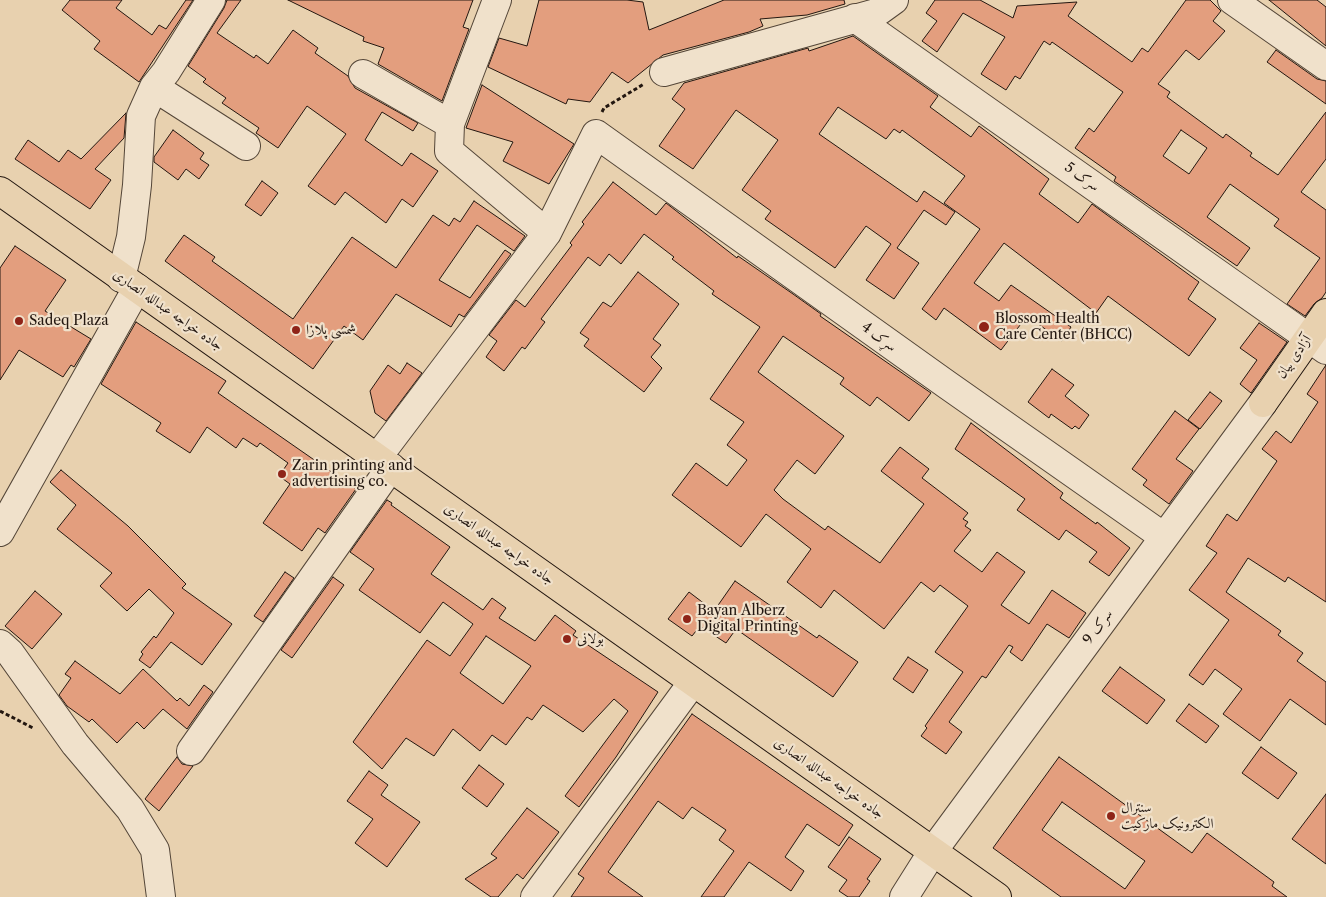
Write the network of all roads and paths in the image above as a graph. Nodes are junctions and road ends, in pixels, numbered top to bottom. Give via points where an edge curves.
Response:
1 (211, 0) edge
2 (497, 0) edge
3 (894, 0) edge
4 (1232, 0) edge
5 (855, 18) junction
6 (1326, 66) edge
7 (664, 72) joint
8 (363, 74) dead end
9 (154, 87) junction
10 (450, 124) junction
11 (596, 134) junction
12 (246, 146) dead end
13 (0, 191) edge
14 (546, 233) junction
15 (129, 283) junction
16 (1326, 313) edge
17 (1317, 344) edge
18 (1263, 402) joint
19 (384, 463) junction
20 (0, 532) edge
21 (1164, 537) junction
22 (0, 644) edge
23 (693, 682) junction
24 (191, 751) dead end
25 (934, 851) junction
26 (161, 897) edge
27 (535, 897) edge
28 (904, 897) edge
29 (998, 897) edge

1 - 9 street
2 - 10 street
3 - 5 street via 876,13
4 - 6 street
5 - 7 street
5 - 17 street, سرک 5
7 - 11 path via 604,108
8 - 10 street
9 - 12 street
9 - 15 street via 141,116
10 - 14 street via 449,151
11 - 14 street
11 - 21 street, سړک 4
13 - 15 main road, جاده خواجه عبدالله انصاری
14 - 19 street
15 - 19 main road, جاده خواجه عبدالله انصاری
15 - 20 street
16 - 17 main road, آزادی بیان
17 - 18 main road, آزادی بیان
18 - 21 street, سرک 9
19 - 23 main road, جاده خواجه عبدالله انصاری
19 - 24 street
21 - 25 street, سرک 9
22 - 26 street via 130,809 154,850
23 - 25 main road, جاده خواجه عبدالله انصاری
23 - 27 street
25 - 28 street, سرک 9
25 - 29 main road, جاده خواجه عبدالله انصاری

